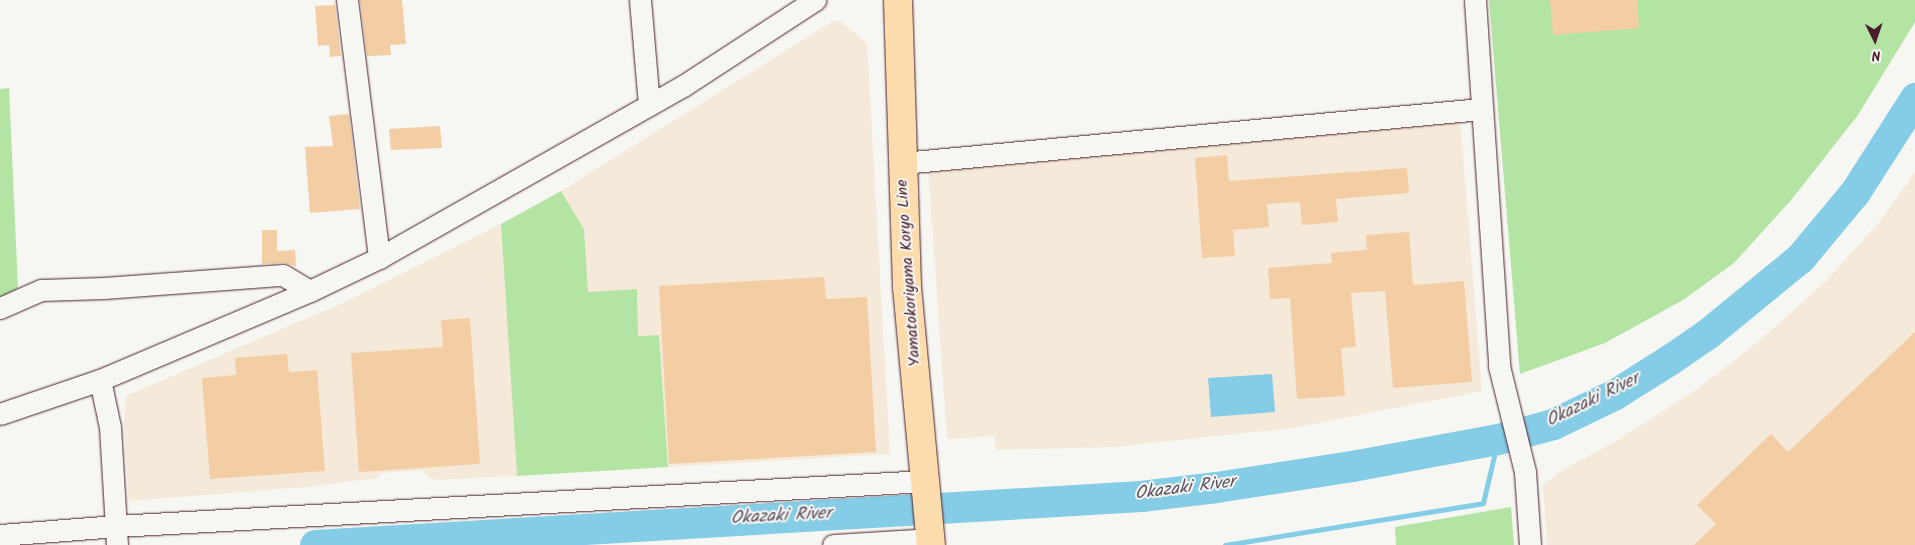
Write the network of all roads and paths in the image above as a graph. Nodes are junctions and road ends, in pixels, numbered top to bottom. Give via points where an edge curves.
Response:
1 (347, 0) edge
2 (640, 0) edge
3 (815, 0) edge
4 (898, 0) edge
5 (1474, 0) edge
6 (649, 105) junction
7 (1481, 109) junction
8 (902, 163) junction
9 (379, 258) junction
10 (310, 291) junction
11 (0, 308) edge
12 (100, 380) junction
13 (0, 414) edge
14 (925, 481) junction
15 (0, 535) edge
16 (117, 536) edge
17 (931, 542) edge
18 (833, 545) edge
19 (1530, 545) edge

1 - 9 street
2 - 6 street
3 - 6 street
4 - 8 main road, Yamatokoriyama Koryo Line
5 - 7 street
6 - 9 street
7 - 8 street
7 - 19 street via 1499,366 1523,462
8 - 14 main road, Yamatokoriyama Koryo Line via 907,288
9 - 10 street
10 - 11 street via 283,275 41,290
10 - 12 street
12 - 13 street
12 - 16 street via 110,427
14 - 16 street
14 - 17 main road, Yamatokoriyama Koryo Line
15 - 16 street
17 - 18 street

